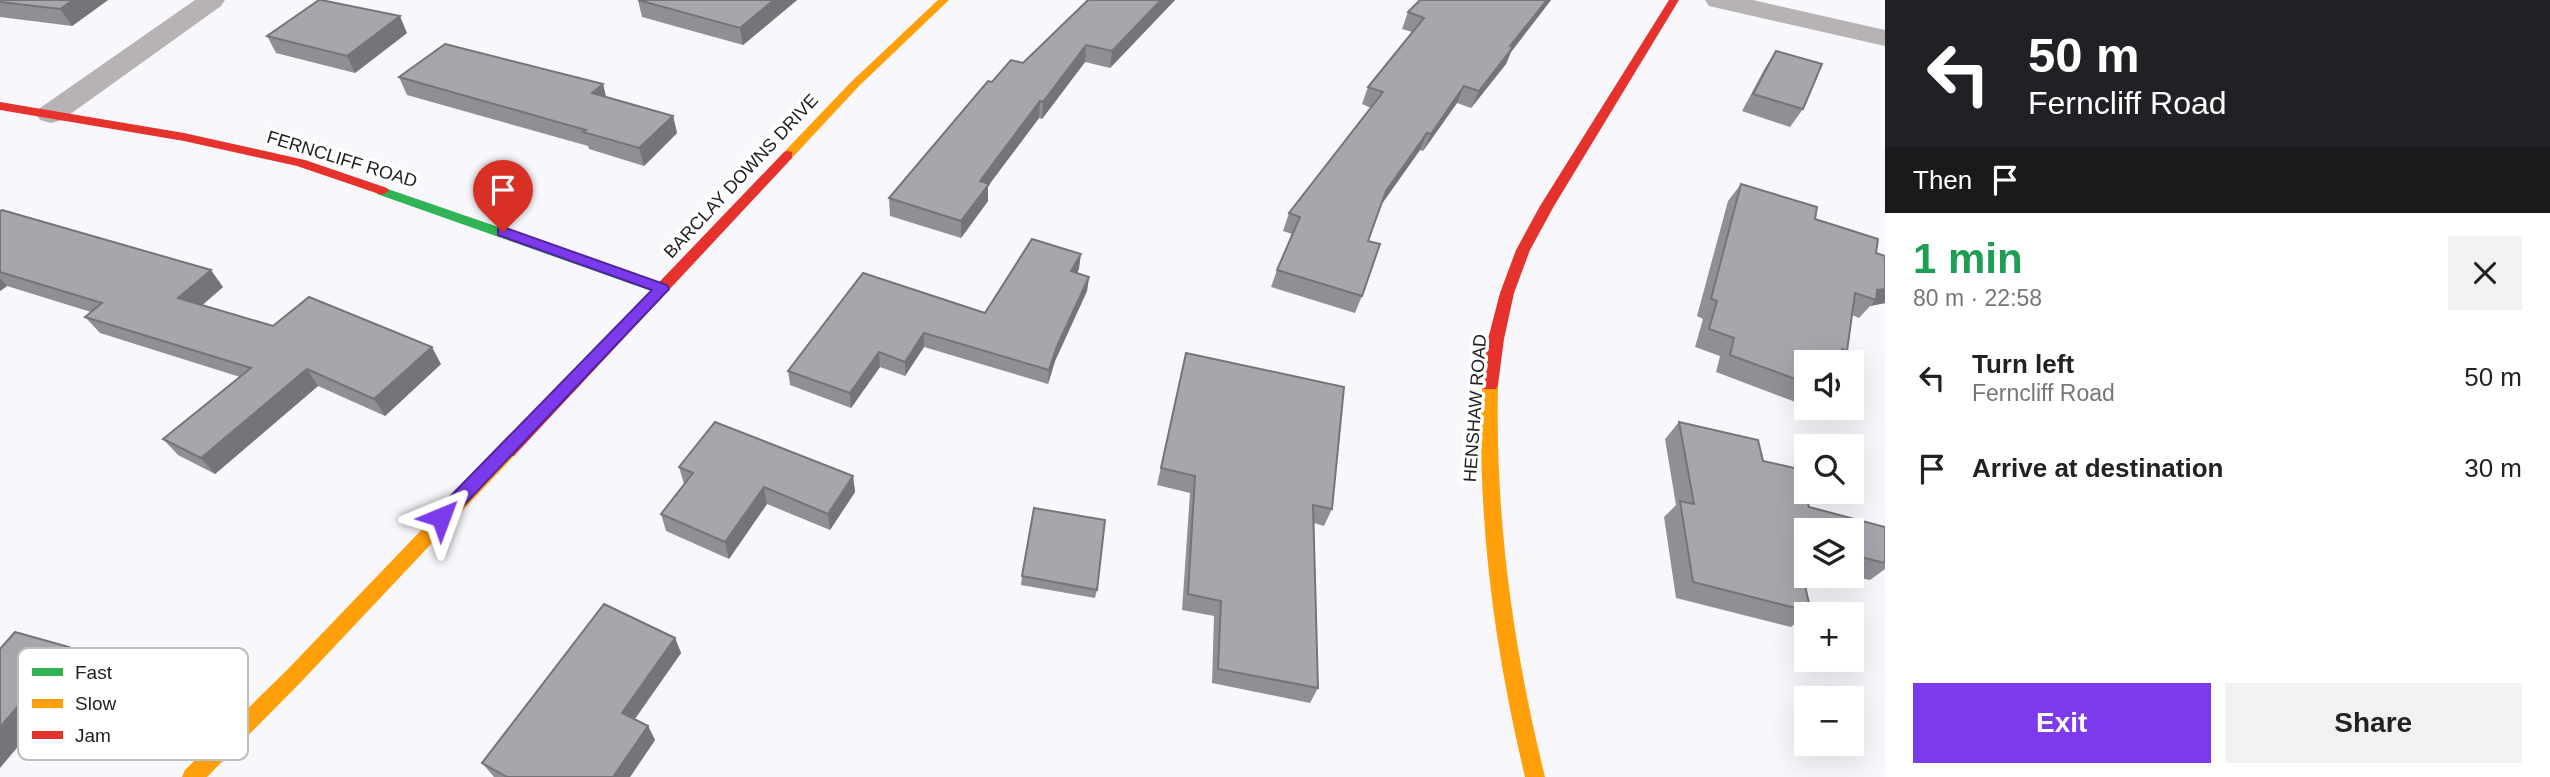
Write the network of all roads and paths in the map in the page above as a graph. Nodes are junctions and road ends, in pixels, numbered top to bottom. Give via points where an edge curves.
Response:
1 (212, 0) edge
2 (944, 0) edge
3 (1674, 0) edge
4 (1718, 0) edge
5 (1885, 38) edge
6 (0, 106) edge
7 (51, 114) junction
8 (662, 289) junction
9 (248, 722) edge
10 (209, 760) edge
11 (192, 777) edge
12 (1535, 777) edge

1 - 7 street
2 - 8 street, BARCLAY DOWNS DRIVE via 855,84
3 - 12 street, HENSHAW ROAD via 1537,221 1510,285 1500,323 1487,481 1514,686
4 - 5 street
6 - 7 street, FERNCLIFF ROAD
7 - 8 street, FERNCLIFF ROAD via 218,144 309,166
8 - 9 street, BARCLAY DOWNS DRIVE
10 - 11 street, BARCLAY DOWNS DRIVE

